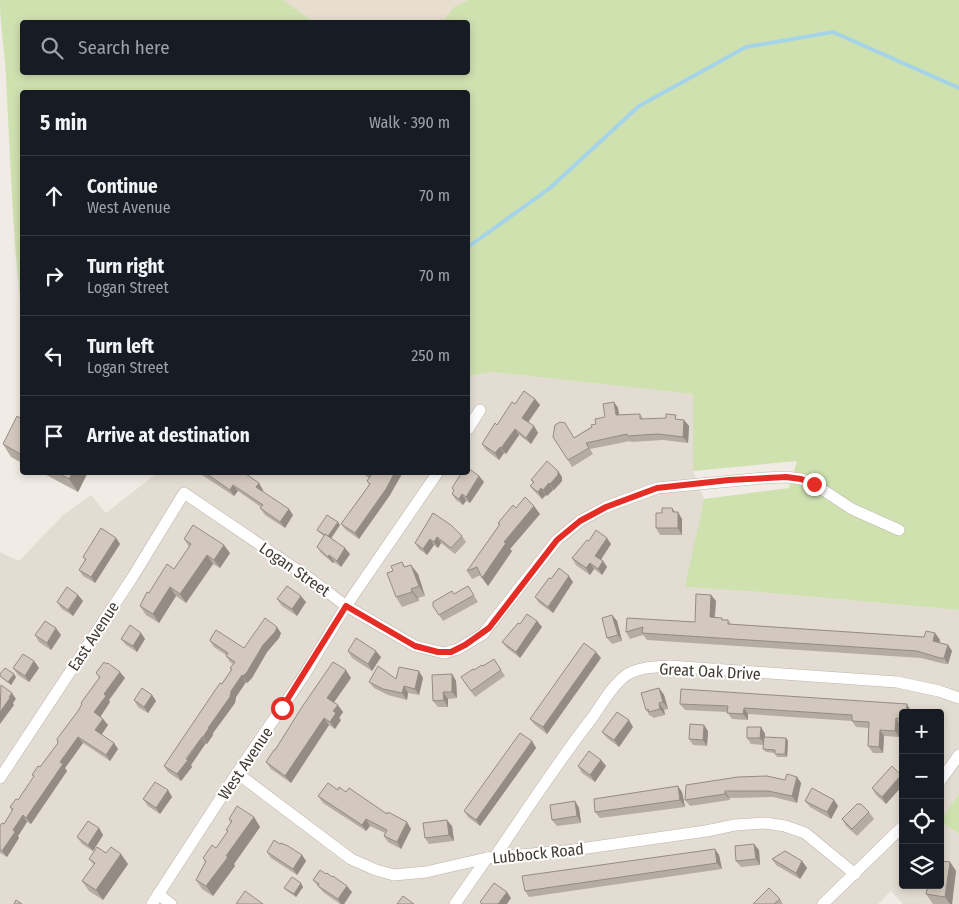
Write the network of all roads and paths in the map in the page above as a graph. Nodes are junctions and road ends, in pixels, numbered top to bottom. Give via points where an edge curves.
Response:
1 (480, 410) dead end
2 (470, 426) edge
3 (436, 475) edge
4 (184, 492) joint
5 (899, 530) dead end
6 (346, 606) junction
7 (959, 698) edge
8 (959, 755) edge
9 (237, 773) junction
10 (944, 776) edge
11 (0, 778) edge
12 (899, 830) edge
13 (491, 858) junction
14 (855, 874) junction
15 (155, 899) edge
16 (172, 904) edge
17 (455, 904) edge
18 (823, 904) edge

1 - 2 street
3 - 6 street, West Avenue
4 - 6 street, Logan Street
4 - 11 street, East Avenue via 132,578
5 - 6 street, Logan Street via 852,509 801,479 771,477 657,488 606,507 580,521 557,540 489,628 451,652 415,646
6 - 9 street, West Avenue via 303,677
7 - 13 street, Great Oak Drive via 939,690 897,682 669,666 634,672 615,688 573,742
8 - 10 street
9 - 13 street, Lubbock Road via 351,859 382,872 412,874
9 - 15 street, West Avenue
12 - 14 street
13 - 14 street, Lubbock Road via 566,851 734,825 774,824 809,835
13 - 17 street, Great Oak Drive
14 - 18 street
15 - 16 street

